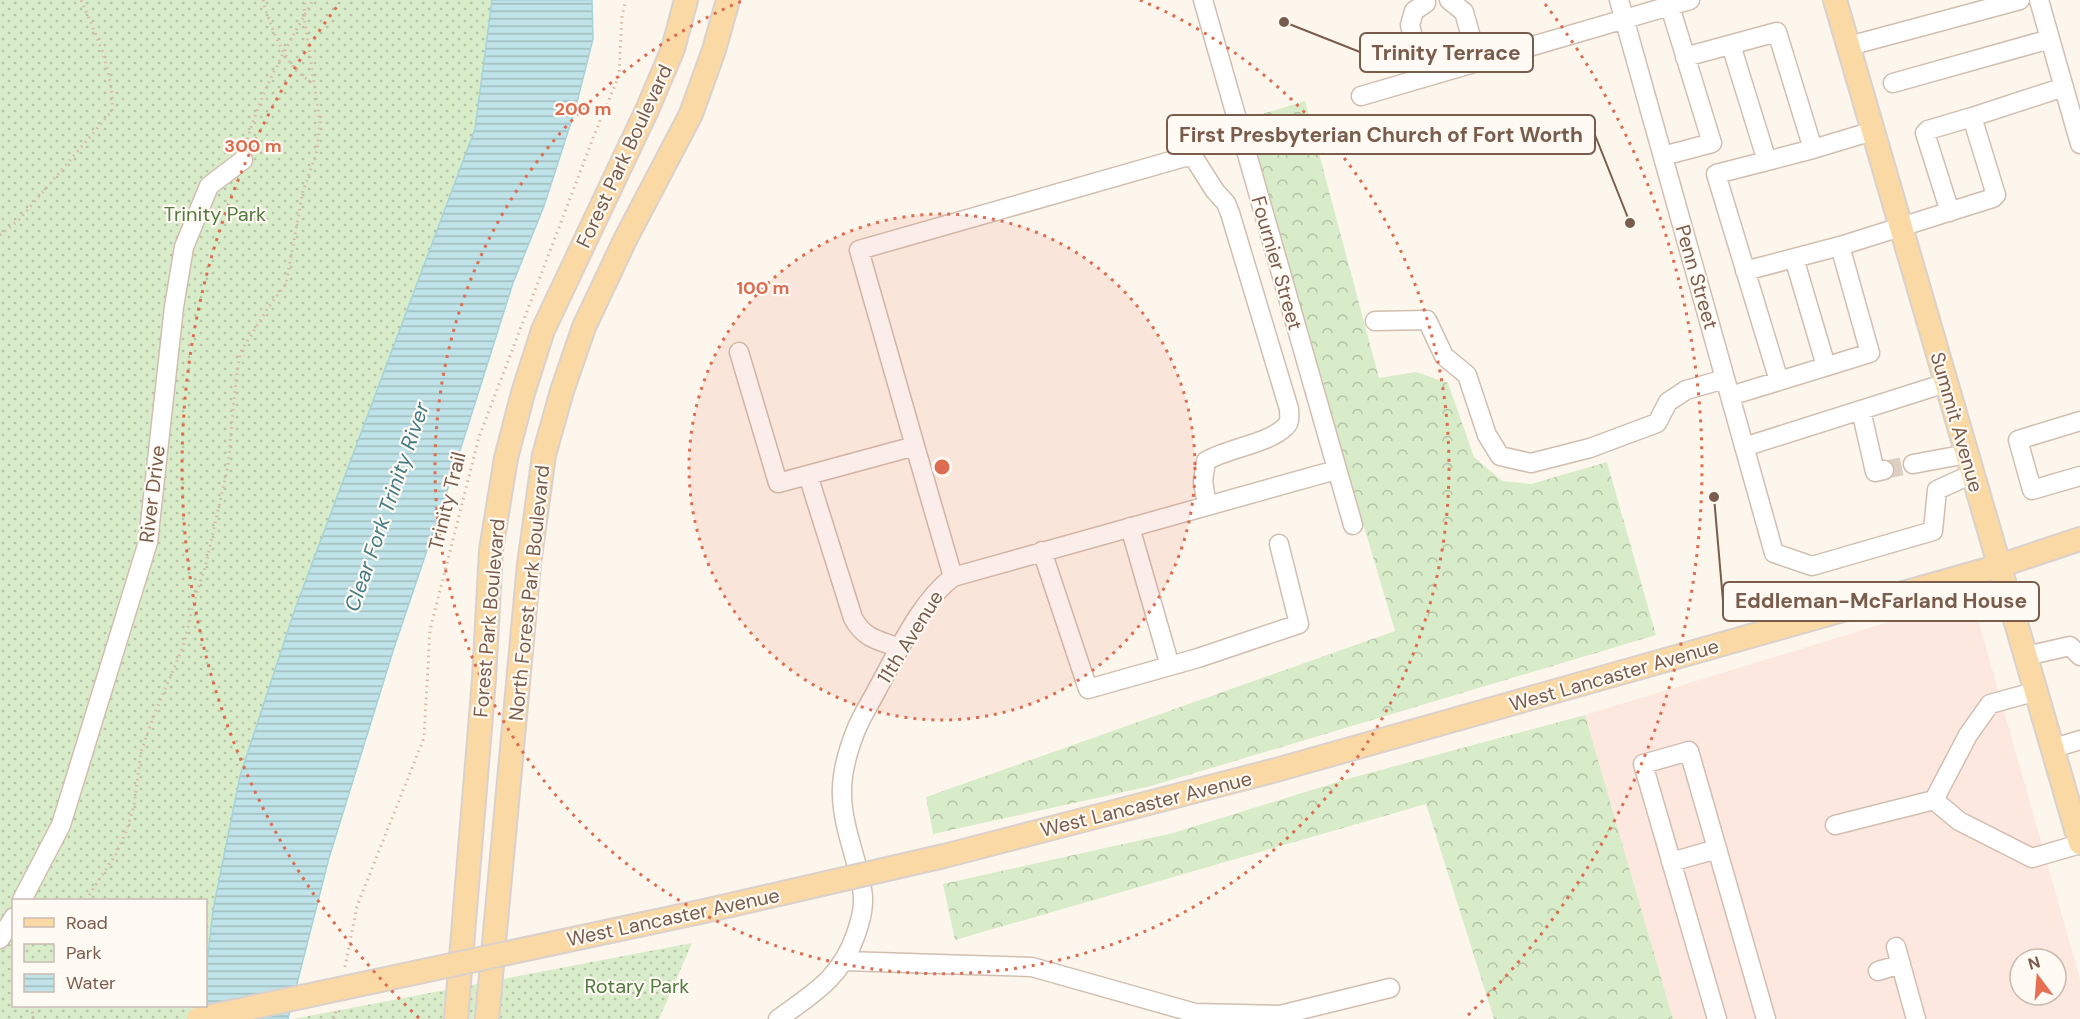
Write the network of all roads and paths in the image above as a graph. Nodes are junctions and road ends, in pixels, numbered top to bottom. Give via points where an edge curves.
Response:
1 (81, 0) edge
2 (263, 0) edge
3 (305, 0) edge
4 (314, 0) edge
5 (626, 0) edge
6 (686, 0) edge
7 (728, 0) edge
8 (1203, 0) edge
9 (1449, 0) edge
10 (1619, 0) edge
11 (1690, 0) edge
12 (1835, 0) edge
13 (2020, 0) edge
14 (2038, 0) edge
15 (1426, 3) dead end
16 (1669, 3) edge
17 (304, 17) junction
18 (1624, 19) junction
19 (2050, 39) junction
20 (1731, 45) junction
21 (1849, 46) junction
22 (284, 50) junction
23 (1685, 57) junction
24 (1478, 62) junction
25 (1423, 78) junction
26 (1893, 83) dead end
27 (314, 85) junction
28 (2064, 87) junction
29 (1361, 96) dead end
30 (1972, 117) junction
31 (1874, 132) junction
32 (2080, 144) edge
33 (1706, 145) junction
34 (1813, 148) junction
35 (1663, 156) junction
36 (243, 160) joint
37 (1767, 161) junction
38 (1716, 174) junction
39 (1950, 212) junction
40 (1901, 228) junction
41 (0, 235) edge
42 (1840, 246) junction
43 (1794, 258) junction
44 (1746, 271) junction
45 (1375, 321) dead end
46 (739, 352) dead end
47 (1826, 366) junction
48 (1779, 381) junction
49 (1946, 383) junction
50 (1728, 388) junction
51 (1861, 410) junction
52 (2080, 421) edge
53 (915, 446) junction
54 (1744, 447) junction
55 (1913, 464) tunnel mouth
56 (1970, 464) junction
57 (1336, 470) junction
58 (1884, 470) dead end
59 (808, 475) junction
60 (2080, 476) edge
61 (1208, 506) junction
62 (1353, 525) dead end
63 (1130, 527) junction
64 (2080, 539) edge
65 (1279, 544) dead end
66 (1042, 551) junction
67 (1999, 566) junction
68 (952, 577) junction
69 (899, 648) junction
70 (2026, 656) junction
71 (2080, 656) edge
72 (1170, 666) junction
73 (2037, 692) junction
74 (2080, 740) edge
75 (2054, 748) junction
76 (1934, 800) junction
77 (1835, 825) dead end
78 (2080, 844) edge
79 (1717, 849) junction
80 (1671, 862) junction
81 (23, 899) edge
82 (87, 899) edge
83 (12, 920) edge
84 (0, 939) edge
85 (845, 961) junction
86 (1878, 971) dead end
87 (343, 974) dead end
88 (1390, 988) dead end
89 (336, 1008) dead end
90 (488, 1013) edge
91 (1195, 1016) edge
92 (198, 1019) edge
93 (334, 1019) edge
94 (456, 1019) edge
95 (778, 1019) edge
96 (1718, 1019) edge
97 (1766, 1019) edge
98 (1916, 1019) edge

1 - 41 path via 109,74 112,111 18,221
2 - 22 path
3 - 17 path
4 - 17 path
5 - 87 path, Trinity Trail via 619,76 479,437 429,630 424,738 357,906
6 - 94 main road, Forest Park Boulevard via 673,49 651,100 543,330 506,458 491,550
7 - 90 main road, North Forest Park Boulevard via 691,114 584,327 544,455 529,564
8 - 57 street, Fournier Street
9 - 24 street via 1464,12
10 - 18 street, Penn Street
11 - 16 street
12 - 21 main road, Summit Avenue
13 - 21 street
14 - 19 street
15 - 25 street via 1414,11 1410,25
16 - 18 street
16 - 23 street
17 - 22 path
17 - 27 path
18 - 24 street
18 - 35 street, Penn Street
19 - 26 street
19 - 28 street
20 - 23 street
20 - 34 street via 1777,32
20 - 37 street
21 - 31 main road, Summit Avenue
22 - 27 path via 297,71
22 - 36 path via 253,120
23 - 33 street via 1712,144
24 - 25 street
25 - 29 street
27 - 82 path via 320,122 317,151 303,191 286,284 240,353 228,466 183,647 141,752 127,829
28 - 30 street
28 - 32 street
30 - 39 street via 1996,195
30 - 39 street via 1925,133
31 - 34 street
31 - 40 main road, Summit Avenue
33 - 35 street
33 - 38 street
34 - 37 street
35 - 50 street, Penn Street
36 - 81 street, River Drive via 209,186 184,247 148,542 61,825
37 - 38 street
38 - 44 street
39 - 40 street
40 - 42 street
40 - 49 main road, Summit Avenue
42 - 43 street
42 - 47 street via 1870,353
43 - 44 street
43 - 47 street
44 - 48 street
45 - 50 street via 1427,320 1444,356 1467,375 1487,435 1500,456 1531,463 1590,448 1658,423 1668,402 1686,390
46 - 59 street via 778,483
47 - 48 street
48 - 50 street
49 - 51 street
49 - 56 main road, Summit Avenue
50 - 54 street, Penn Street
51 - 54 street
51 - 58 street via 1875,472
52 - 60 street via 2018,440 2032,490
53 - 59 street
53 - 61 street via 859,250 1185,157 1194,158 1230,213 1290,420 1270,436 1206,461 1203,481
53 - 68 street
54 - 56 street, Penn Street via 1774,553 1812,566 1933,531 1937,490
55 - 56 street
56 - 67 main road, Summit Avenue
57 - 61 street, 11th Avenue
57 - 62 street, Fournier Street
59 - 69 street via 853,618 866,636
61 - 63 street, 11th Avenue
63 - 66 street, 11th Avenue
63 - 72 street
64 - 67 main road, West Lancaster Avenue
65 - 72 street via 1299,624
66 - 68 street, 11th Avenue
66 - 72 street via 1088,689
67 - 70 main road, Summit Avenue
67 - 92 main road, West Lancaster Avenue, bridge via 1276,770 944,856
68 - 69 street, 11th Avenue via 940,587
69 - 85 street, 11th Avenue via 856,729 843,778 844,815 864,906
70 - 71 street via 2070,646
70 - 73 main road, Summit Avenue
73 - 75 main road, Summit Avenue
73 - 76 street via 1990,704 1968,735
74 - 75 street
75 - 78 main road, Summit Avenue
76 - 77 street
76 - 78 street via 1959,821 2032,858
79 - 80 street
79 - 80 street via 1689,751 1643,764
79 - 97 street
80 - 96 street
83 - 84 street
85 - 91 street via 1032,967
85 - 95 street, 11th Avenue via 820,989
86 - 98 street via 1899,956
88 - 91 street via 1280,1015
89 - 93 path

